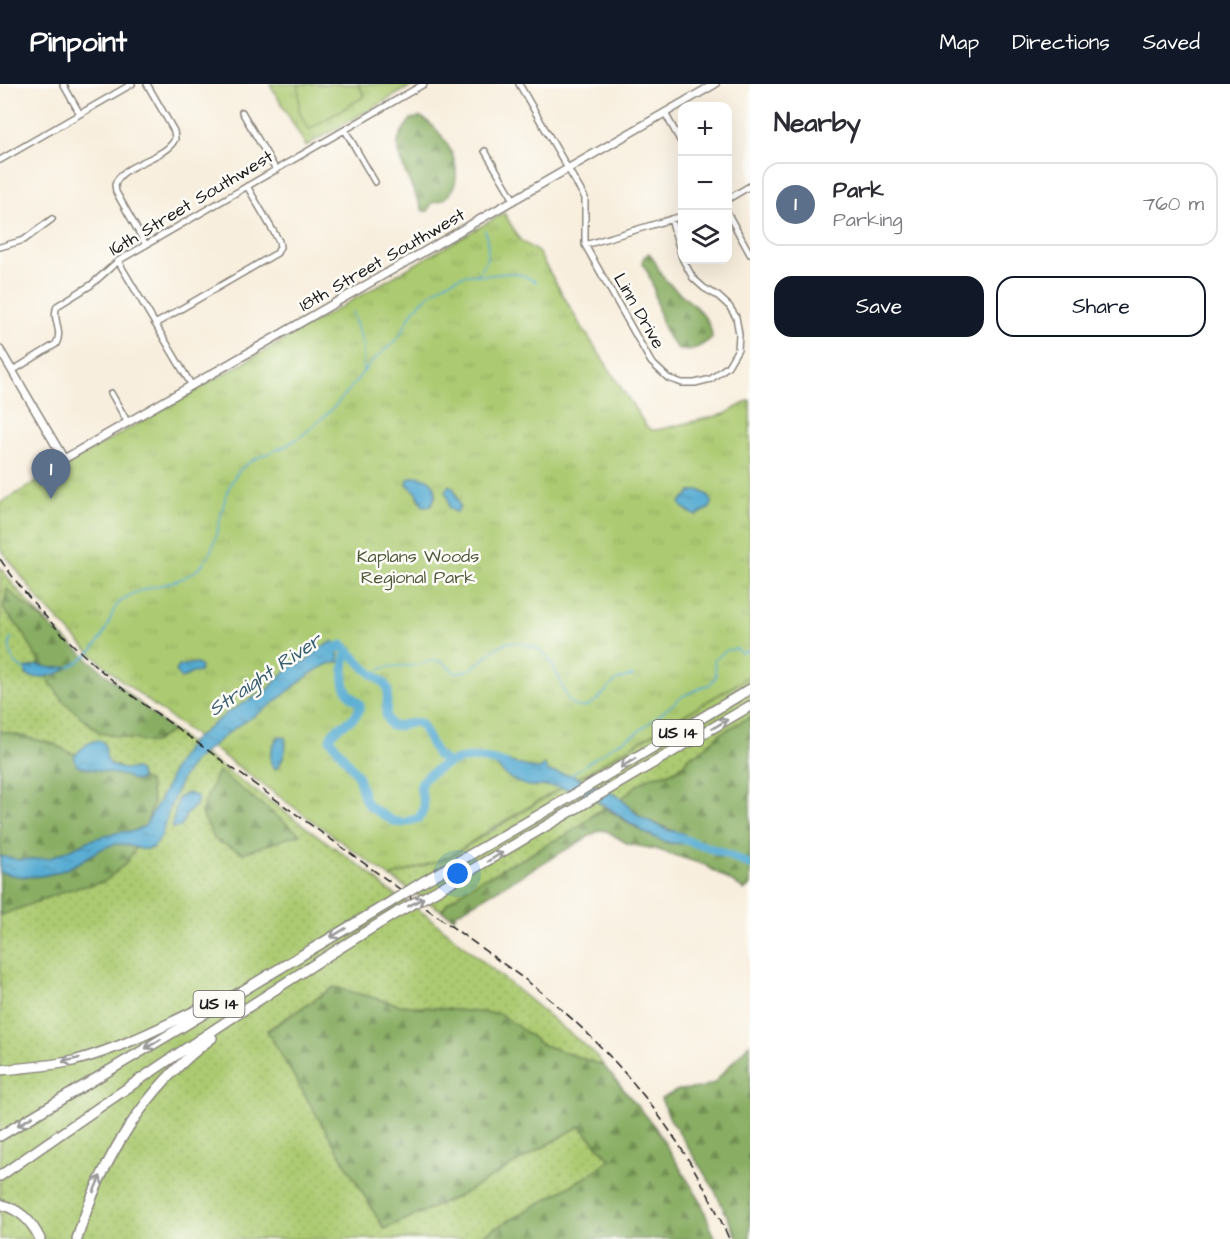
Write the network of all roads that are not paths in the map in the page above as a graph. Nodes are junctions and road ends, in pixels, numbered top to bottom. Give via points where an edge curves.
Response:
1 (63, 84) edge
2 (132, 84) edge
3 (147, 84) edge
4 (424, 84) edge
5 (519, 84) edge
6 (715, 84) edge
7 (242, 112) dead end
8 (665, 113) junction
9 (80, 114) junction
10 (345, 130) junction
11 (678, 137) edge
12 (485, 151) dead end
13 (0, 160) edge
14 (568, 169) junction
15 (276, 170) junction
16 (375, 182) dead end
17 (247, 186) junction
18 (750, 186) edge
19 (732, 197) edge
20 (514, 200) junction
21 (678, 217) edge
22 (52, 219) dead end
23 (671, 219) junction
24 (732, 221) edge
25 (678, 242) edge
26 (146, 245) junction
27 (585, 245) junction
28 (0, 247) edge
29 (750, 254) edge
30 (118, 261) junction
31 (686, 264) edge
32 (155, 324) junction
33 (0, 350) edge
34 (12, 371) junction
35 (192, 386) junction
36 (111, 393) dead end
37 (128, 423) junction
38 (750, 689) edge
39 (750, 706) edge
40 (260, 980) junction
41 (272, 993) junction
42 (0, 1070) edge
43 (0, 1136) edge
44 (0, 1176) edge
45 (0, 1204) edge
46 (40, 1239) edge
47 (77, 1239) edge

1 - 9 street
2 - 9 street
3 - 26 street via 174,130 175,139 169,147 119,176 115,185
4 - 10 street, 16th Street Southwest
5 - 14 street, Linn Drive
6 - 8 street, 18th Street Southwest
7 - 15 street
8 - 11 street
8 - 14 street, 18th Street Southwest
9 - 13 street
10 - 15 street, 16th Street Southwest
10 - 16 street
12 - 20 street
14 - 20 street, 18th Street Southwest
14 - 27 street, Linn Drive via 585,198
15 - 17 street, 16th Street Southwest
17 - 26 street, 16th Street Southwest
17 - 32 street via 279,241 277,253
18 - 19 street
20 - 35 street, 18th Street Southwest
21 - 23 street
22 - 28 street via 24,240
23 - 25 street, Linn Drive
23 - 27 street
24 - 29 street
26 - 30 street, 16th Street Southwest
27 - 31 street, Linn Drive via 651,362 668,378 695,384 711,379 728,366 738,349 740,334 729,306 693,278
30 - 32 street
30 - 34 street, 16th Street Southwest via 91,285 57,306 54,318 60,332 56,344
32 - 35 street
33 - 34 street
34 - 37 street, 18th Street Southwest via 64,459
35 - 37 street, 18th Street Southwest
36 - 37 street
38 -> 40 highway, US 14, bridge
41 -> 39 highway, US 14, bridge via 398,912
40 -> 42 highway via 110,1049 74,1060
40 -> 43 highway, US 14
41 - 44 highway, US 14 via 164,1062
47 -> 41 highway via 102,1173 147,1101 207,1041
45 - 46 highway via 25,1215

